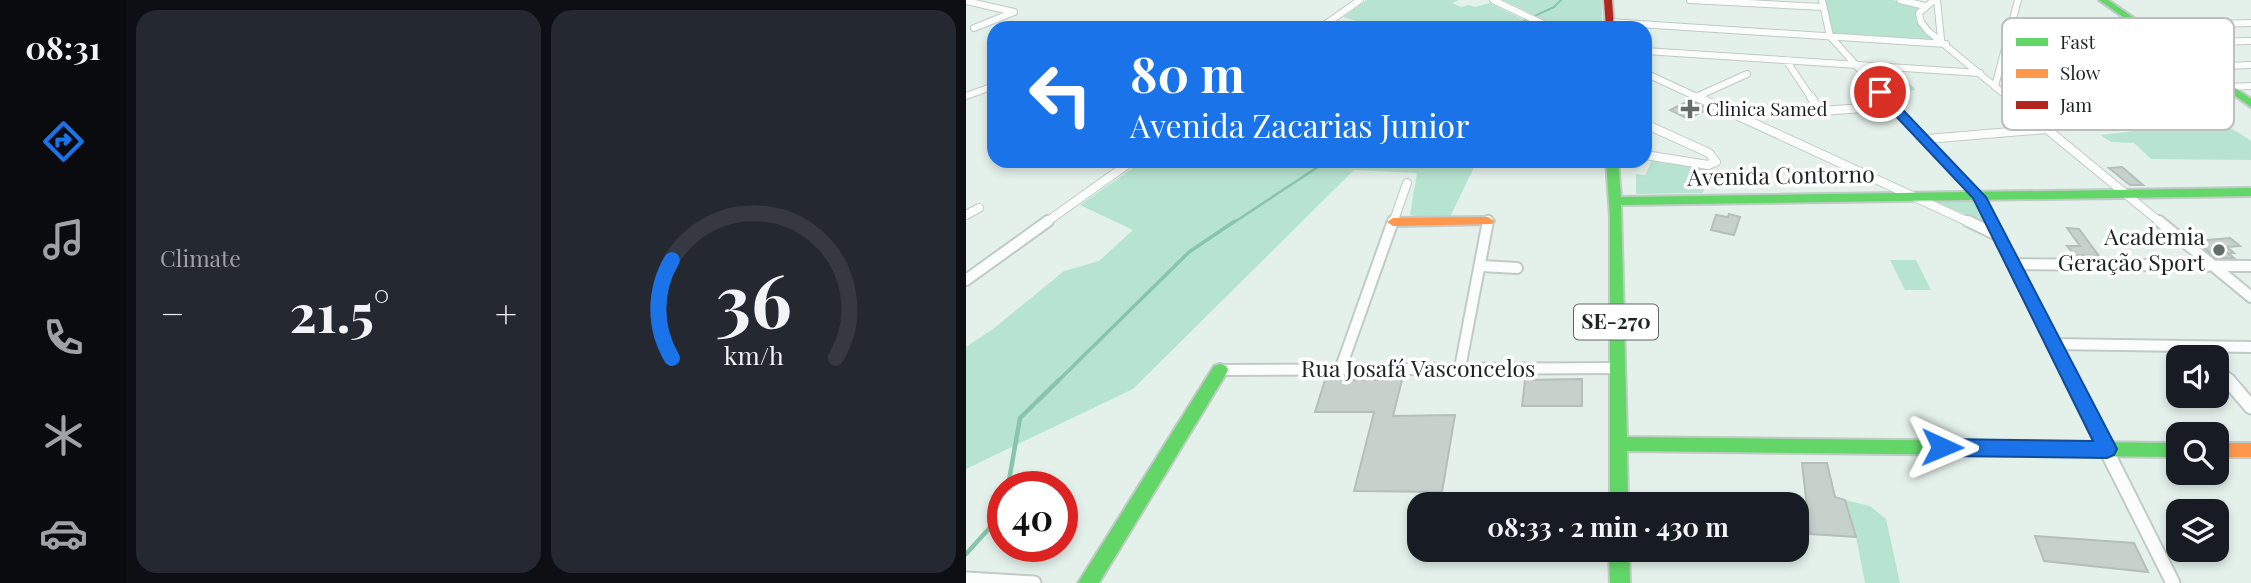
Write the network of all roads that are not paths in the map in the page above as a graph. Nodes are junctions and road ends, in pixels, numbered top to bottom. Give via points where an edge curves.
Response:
1 (1360, 0) edge
2 (1493, 0) edge
3 (1608, 0) edge
4 (1690, 0) edge
5 (1900, 0) edge
6 (2018, 0) edge
7 (2103, 0) edge
8 (966, 1) edge
9 (1933, 2) edge
10 (1822, 4) edge
11 (2013, 18) edge
12 (2128, 18) edge
13 (992, 21) edge
14 (1330, 21) edge
15 (1538, 21) edge
16 (1610, 21) edge
17 (987, 23) edge
18 (1652, 27) edge
19 (974, 28) dead end
20 (1830, 36) junction
21 (1944, 43) junction
22 (1652, 51) edge
23 (2002, 57) edge
24 (1786, 60) junction
25 (1853, 64) junction
26 (1980, 73) junction
27 (1747, 74) dead end
28 (1652, 76) edge
29 (1994, 86) junction
30 (966, 87) edge
31 (987, 88) edge
32 (977, 92) junction
33 (2002, 92) edge
34 (2234, 93) edge
35 (966, 96) edge
36 (1696, 97) junction
37 (2251, 104) edge
38 (1894, 106) junction
39 (1652, 127) edge
40 (2035, 130) edge
41 (2048, 130) edge
42 (1927, 139) junction
43 (1652, 156) edge
44 (1122, 168) edge
45 (1612, 168) edge
46 (1407, 183) dead end
47 (2129, 194) junction
48 (2248, 195) edge
49 (1913, 197) junction
50 (1979, 197) junction
51 (1614, 201) junction
52 (979, 208) dead end
53 (966, 215) edge
54 (1488, 221) joint
55 (1393, 222) junction
56 (1997, 235) junction
57 (2013, 264) junction
58 (1482, 266) junction
59 (2215, 266) junction
60 (2251, 266) edge
61 (1517, 268) dead end
62 (966, 279) edge
63 (2251, 297) edge
64 (2054, 344) junction
65 (2166, 346) edge
66 (2229, 347) edge
67 (2251, 347) edge
68 (1460, 368) junction
69 (1616, 368) junction
70 (1220, 370) joint
71 (1340, 370) junction
72 (2229, 380) edge
73 (2251, 407) edge
74 (1619, 444) junction
75 (2107, 449) junction
76 (2166, 450) edge
77 (2229, 450) edge
78 (2251, 450) edge
79 (1619, 492) edge
80 (1619, 562) edge
81 (966, 579) edge
82 (1034, 583) edge
83 (1088, 583) edge
84 (1620, 583) edge
85 (2173, 583) edge

1 - 14 street
2 - 15 street
3 - 16 main road
4 - 10 street
5 - 9 street
6 - 11 street
7 - 12 main road
8 - 13 street via 1014,12
9 - 21 street
9 - 21 street via 1919,13 1920,19
10 - 20 street
17 - 19 street
18 - 20 street
20 - 21 street
20 - 25 street
21 - 26 street
22 - 24 street
23 - 29 street
24 - 25 street
24 - 38 street via 1816,107 1828,112
25 - 26 street
25 - 38 street
26 - 29 street
27 - 36 street
28 - 36 street
29 - 33 street
30 - 32 street
31 - 32 street
32 - 35 street
34 - 37 main road
36 - 49 street
38 - 42 street
39 - 43 street via 1709,153 1716,162 1708,165
40 - 42 street
41 - 47 street
42 - 50 street
44 - 62 street
45 - 51 main road, SE-270
46 - 55 street
47 - 48 main road, Avenida Contorno
47 - 50 main road, Avenida Contorno
47 - 59 street
49 - 50 main road, Avenida Contorno
49 - 51 main road, Avenida Contorno
49 - 56 street
50 - 56 street
51 - 69 main road, SE-270
52 - 53 street
54 - 55 main road
54 - 58 street
55 - 71 street
56 - 57 street
57 - 59 street
57 - 64 street
58 - 61 street
58 - 68 street
59 - 60 street
59 - 63 street
64 - 65 street
64 - 75 street
66 - 67 street
68 - 69 street, Rua Josafá Vasconcelos
68 - 71 street, Rua Josafá Vasconcelos
69 - 74 main road, SE-270
70 - 71 street, Rua Josafá Vasconcelos
70 - 83 main road
72 - 73 street
74 - 75 main road
74 - 79 main road, SE-270
75 - 76 main road
75 - 85 street
77 - 78 main road
80 - 84 main road
81 - 82 street

